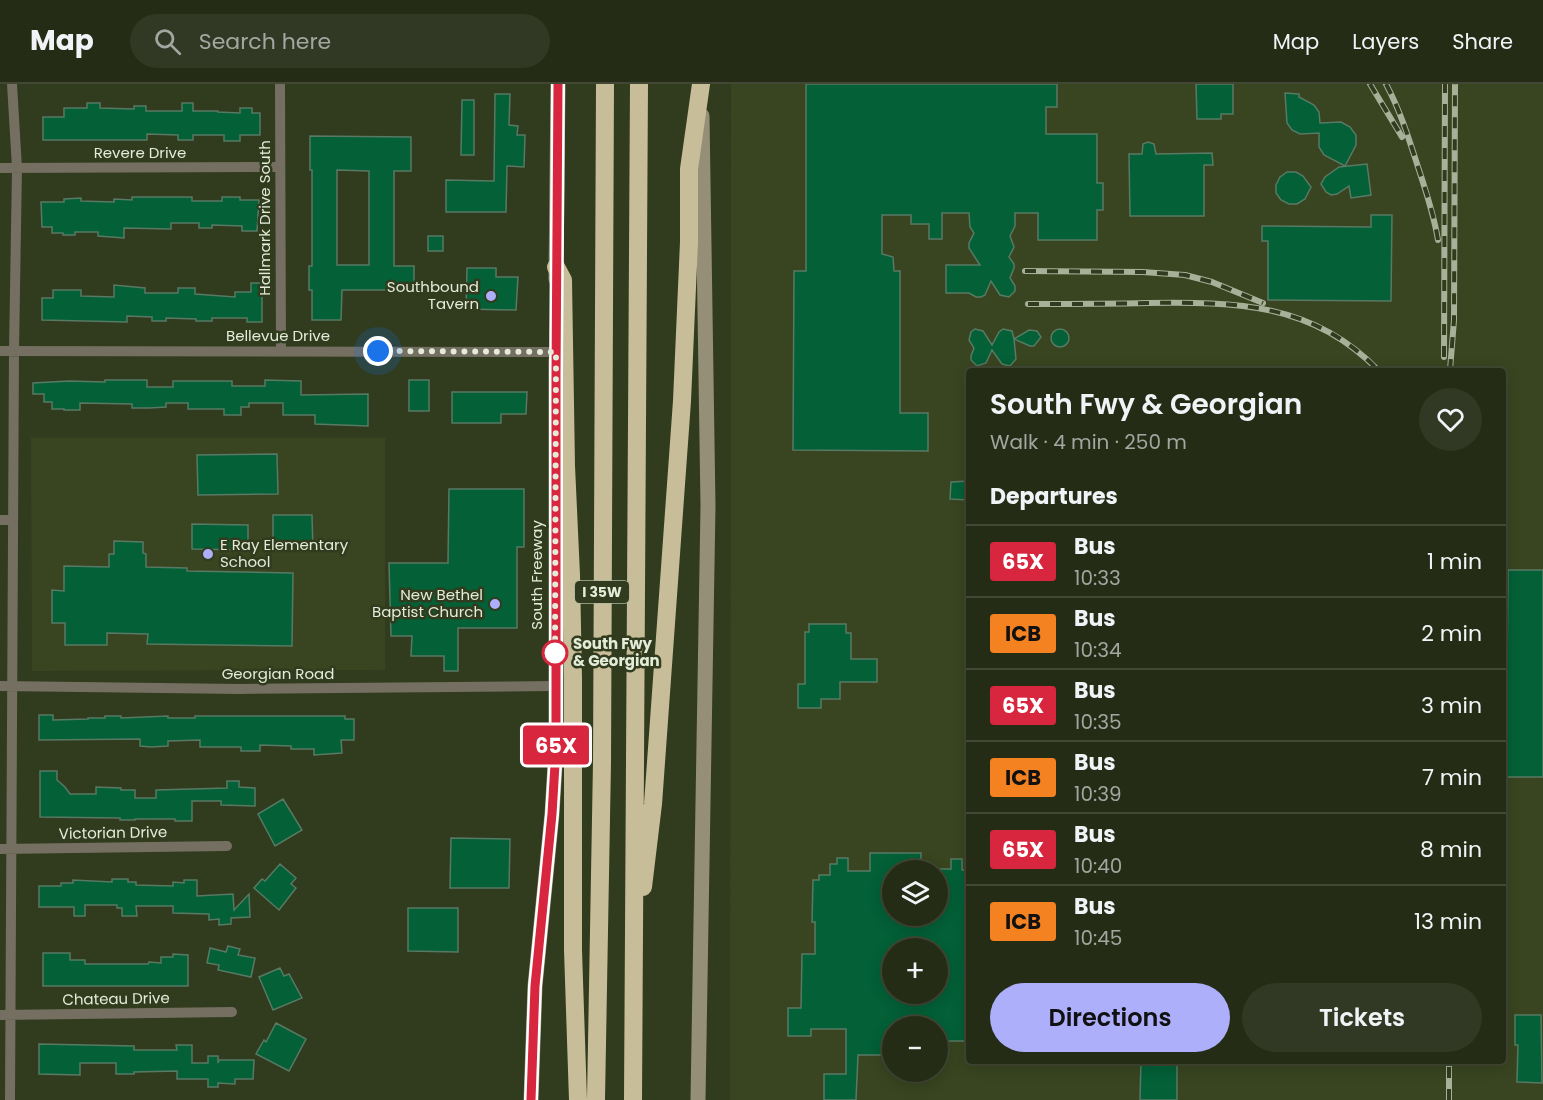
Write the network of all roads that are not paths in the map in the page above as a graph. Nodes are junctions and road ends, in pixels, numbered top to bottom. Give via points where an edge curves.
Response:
1 (12, 84) edge
2 (280, 84) edge
3 (558, 84) edge
4 (605, 84) edge
5 (639, 84) edge
6 (701, 84) edge
7 (280, 167) junction
8 (0, 168) edge
9 (17, 168) junction
10 (556, 267) junction
11 (0, 351) edge
12 (14, 351) junction
13 (281, 351) junction
14 (556, 352) junction
15 (0, 520) edge
16 (13, 520) junction
17 (0, 686) edge
18 (12, 686) junction
19 (555, 686) junction
20 (227, 846) dead end
21 (6, 849) edge
22 (634, 945) junction
23 (232, 1012) dead end
24 (5, 1015) edge
25 (9, 1100) edge
26 (531, 1100) edge
27 (578, 1100) edge
28 (596, 1100) edge
29 (633, 1100) edge
30 (698, 1100) edge

1 - 9 street
2 - 7 street, Hallmark Drive South
3 - 10 main road, South Freeway
4 - 28 highway, I 35W via 602,762
5 - 22 highway, I 35W
6 - 22 highway via 689,169 682,401 653,804
6 - 30 main road via 708,506
7 - 9 street, Revere Drive
7 - 13 street, Hallmark Drive South
8 - 9 street, Revere Drive
9 - 12 street
10 - 14 main road, South Freeway
10 - 27 highway via 563,280 571,575
11 - 12 street, Bellevue Drive
12 - 13 street, Bellevue Drive
12 - 16 street
13 - 14 street, Bellevue Drive
14 - 19 main road, South Freeway
15 - 16 street
16 - 18 street
17 - 18 street, Georgian Road
18 - 19 street, Georgian Road
18 - 21 street
19 - 26 main road, South Freeway via 556,759 535,986
20 - 21 street, Victorian Drive
21 - 24 street
22 - 29 highway, I 35W
23 - 24 street, Chateau Drive
24 - 25 street

